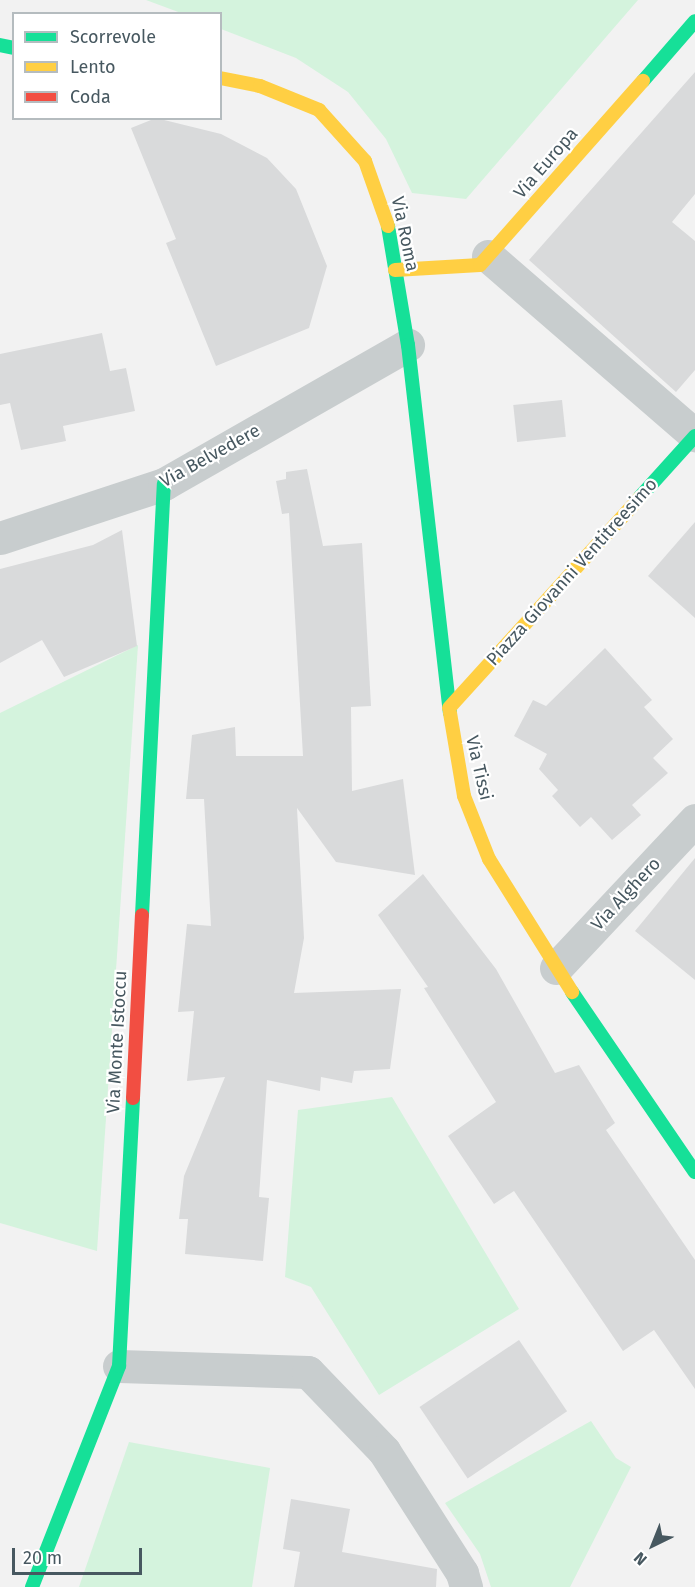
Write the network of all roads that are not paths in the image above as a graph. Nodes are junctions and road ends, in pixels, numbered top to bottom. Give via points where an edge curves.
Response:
1 (695, 21) edge
2 (222, 78) edge
3 (488, 256) junction
4 (395, 270) junction
5 (408, 345) junction
6 (695, 435) edge
7 (164, 484) junction
8 (0, 538) edge
9 (449, 708) junction
10 (695, 820) edge
11 (556, 968) junction
12 (695, 1172) edge
13 (119, 1366) junction
14 (32, 1587) edge
15 (466, 1587) edge

1 - 3 street, Via Europa
2 - 4 street, Via Roma via 260,86 319,110 342,135 365,161 385,211
3 - 4 street, Via Europa via 480,265
3 - 6 street, Piazza Giovanni Ventitreesimo
4 - 5 street, Via Roma
5 - 7 street, Via Belvedere
5 - 9 street, Via Tissi
6 - 9 street, Piazza Giovanni Ventitreesimo
7 - 8 street, Via Belvedere
7 - 13 street, Via Monte Istoccu
9 - 11 street, Via Tissi via 464,796 489,859
10 - 11 street, Via Alghero
11 - 12 street, Via Tissi
13 - 14 street, Via Monte Istoccu
13 - 15 street via 308,1372 384,1451 462,1573

